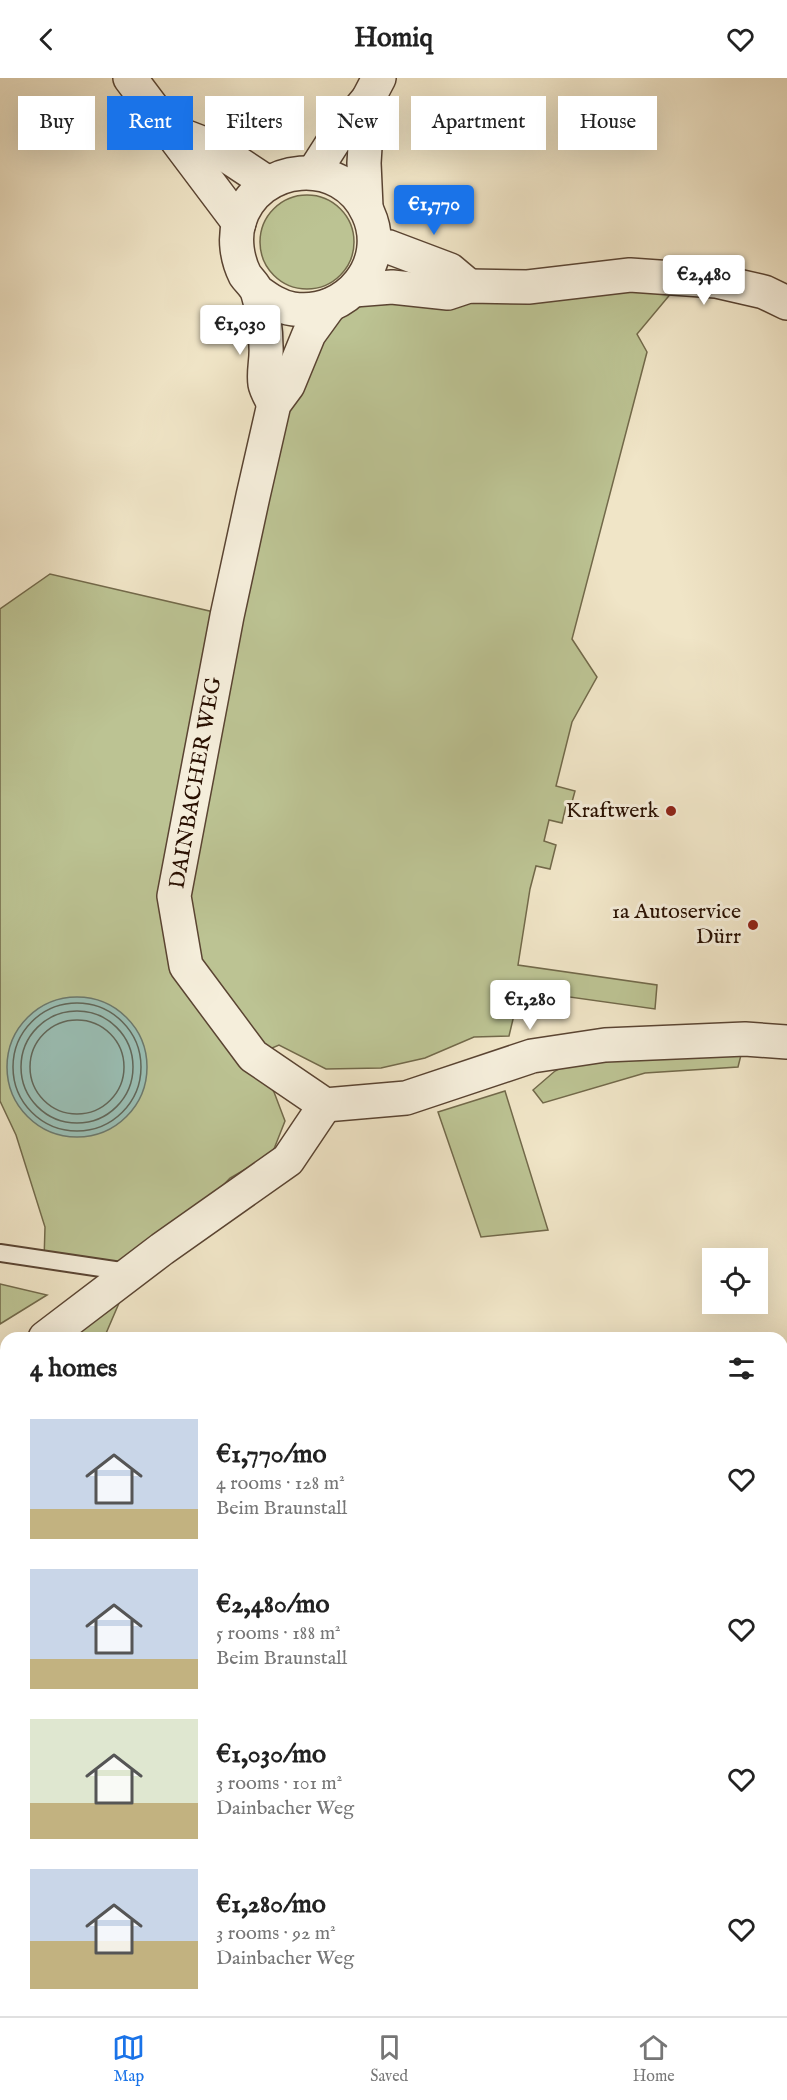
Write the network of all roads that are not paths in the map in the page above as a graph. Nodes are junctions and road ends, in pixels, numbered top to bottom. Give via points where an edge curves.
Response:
1 (130, 78) edge
2 (374, 88) edge
3 (143, 96) edge
4 (193, 140) edge
5 (183, 150) edge
6 (314, 172) junction
7 (268, 183) junction
8 (366, 207) junction
9 (239, 223) junction
10 (375, 246) junction
11 (469, 286) junction
12 (257, 291) junction
13 (342, 298) junction
14 (787, 303) edge
15 (274, 404) junction
16 (787, 1042) edge
17 (326, 1105) junction
18 (0, 1253) edge
19 (132, 1273) junction
20 (53, 1332) edge

1 - 3 street
2 - 6 street
2 - 8 street via 364,163
4 - 7 street via 215,148
5 - 9 street
6 - 7 street via 298,172
6 - 8 street via 334,178 352,190
7 - 9 street via 245,207
8 - 10 street
9 - 12 street via 239,259
10 - 11 street via 390,246 450,270
10 - 13 street via 365,277
11 - 13 street via 448,294 392,287
11 - 14 street via 528,287 630,275 716,281 764,292
12 - 13 street via 292,309 311,310
12 - 15 street, DAINBACHER WEG via 266,346 265,384
13 - 15 street, DAINBACHER WEG via 309,334 288,385
15 - 17 street, DAINBACHER WEG via 227,616 174,896 186,966 253,1056
16 - 17 street via 605,1046 532,1056 406,1098
17 - 19 street via 288,1160
18 - 19 lane
19 - 20 street

